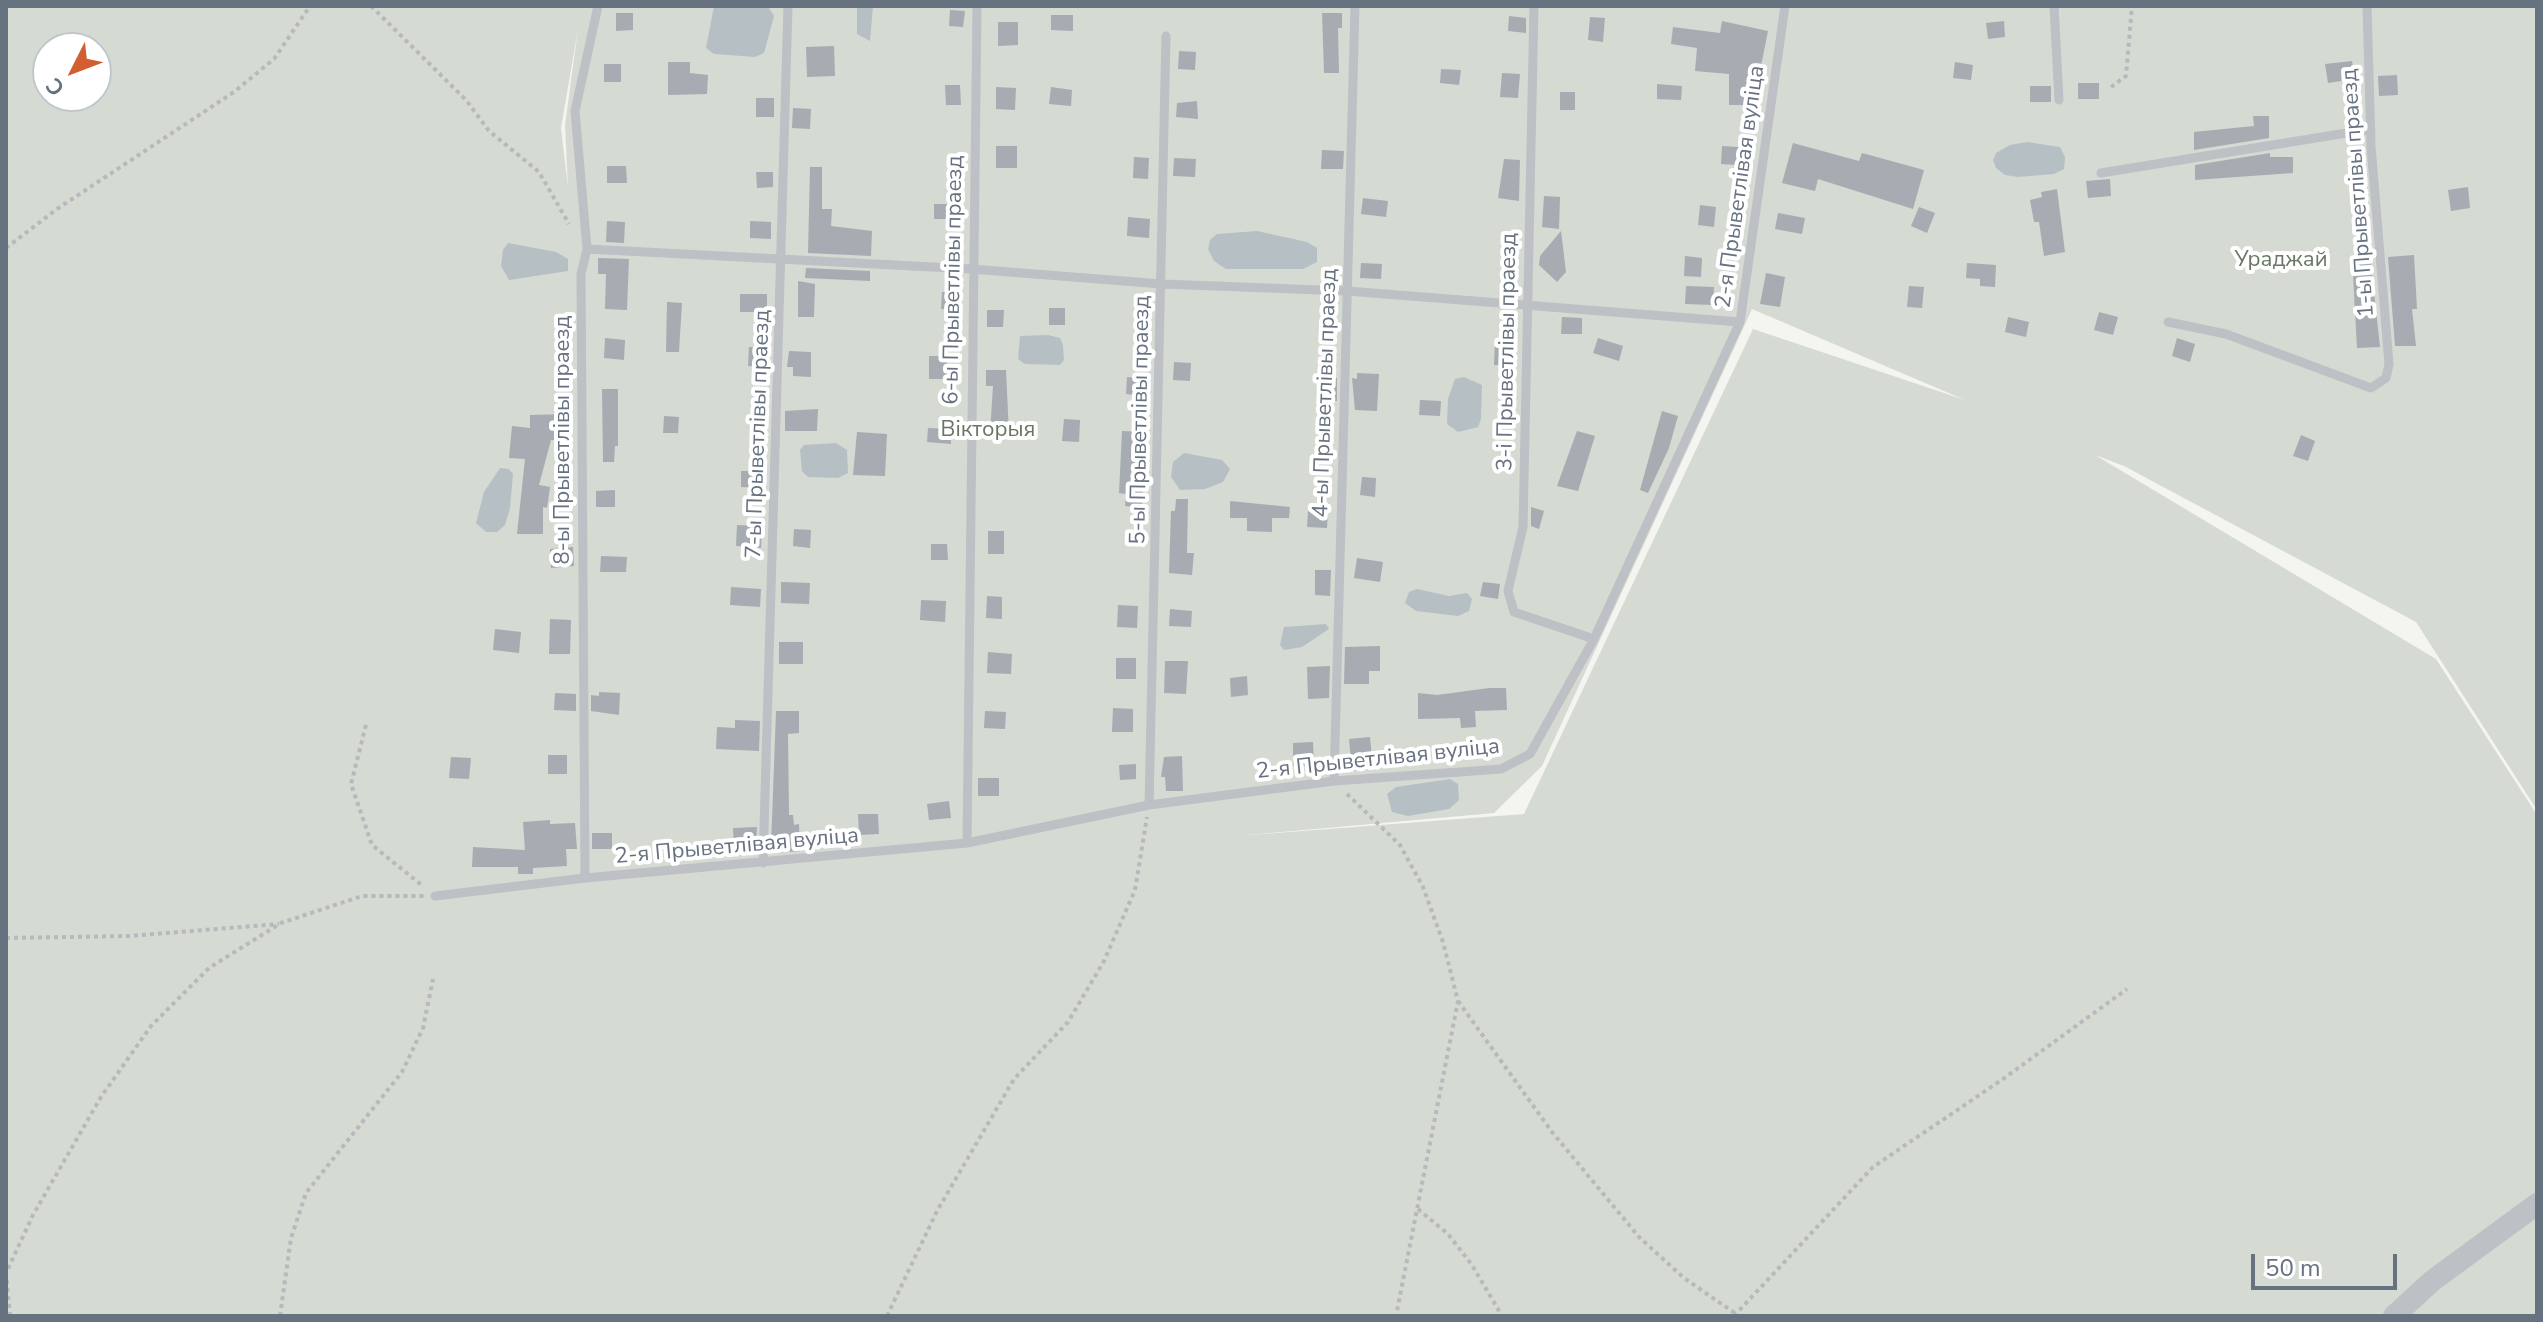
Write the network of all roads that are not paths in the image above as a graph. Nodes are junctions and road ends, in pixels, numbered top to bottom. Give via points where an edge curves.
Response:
1 (598, 6) edge
2 (788, 6) edge
3 (977, 6) edge
4 (1355, 6) edge
5 (1534, 6) edge
6 (1785, 6) edge
7 (2054, 6) edge
8 (2367, 6) edge
9 (1166, 36) dead end
10 (2059, 100) dead end
11 (2371, 129) junction
12 (2101, 173) dead end
13 (587, 249) junction
14 (783, 257) junction
15 (971, 269) junction
16 (1162, 284) junction
17 (1347, 291) junction
18 (1525, 304) junction
19 (1740, 322) junction
20 (2168, 322) dead end
21 (1594, 639) junction
22 (1334, 781) junction
23 (1149, 805) junction
24 (967, 843) junction
25 (763, 863) junction
26 (585, 878) junction
27 (435, 896) road end
28 (2537, 1204) edge
29 (2394, 1316) edge

1 - 13 lane, 8-ы Прыветлівы праезд via 575,111
2 - 14 lane, 7-ы Прыветлівы праезд
3 - 15 lane, 6-ы Прыветлівы праезд
4 - 17 lane, 4-ы Прыветлівы праезд
5 - 18 lane, 3-і Прыветлівы праезд
6 - 19 lane, 2-я Прыветлівая вуліца
7 - 10 lane
8 - 11 lane, 1-ы Прыветлівы праезд
9 - 16 lane, 5-ы Прыветлівы праезд
11 - 12 lane
11 - 20 lane, 1-ы Прыветлівы праезд via 2386,378 2371,388 2226,334
13 - 14 lane
13 - 26 lane, 8-ы Прыветлівы праезд via 581,274
14 - 15 lane
14 - 25 lane, 7-ы Прыветлівы праезд
15 - 16 lane
15 - 24 lane, 6-ы Прыветлівы праезд
16 - 17 lane
16 - 23 lane, 5-ы Прыветлівы праезд
17 - 18 lane
17 - 22 lane, 4-ы Прыветлівы праезд
18 - 19 lane
18 - 21 lane, 3-і Прыветлівы праезд via 1523,527 1508,591 1514,612
19 - 21 lane, 2-я Прыветлівая вуліца
21 - 22 lane, 2-я Прыветлівая вуліца via 1530,754 1501,769
22 - 23 lane, 2-я Прыветлівая вуліца
23 - 24 lane, 2-я Прыветлівая вуліца
24 - 25 lane, 2-я Прыветлівая вуліца
25 - 26 lane, 2-я Прыветлівая вуліца
26 - 27 lane, 2-я Прыветлівая вуліца
28 - 29 street via 2432,1281

